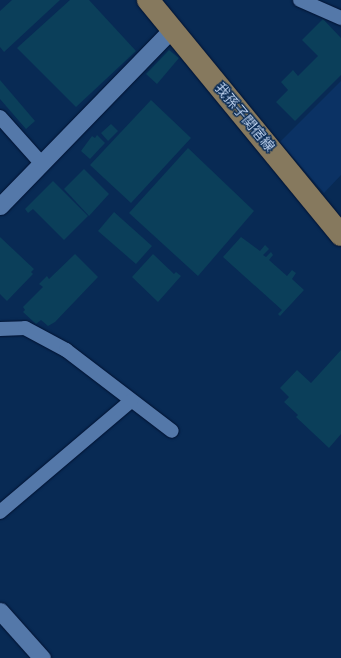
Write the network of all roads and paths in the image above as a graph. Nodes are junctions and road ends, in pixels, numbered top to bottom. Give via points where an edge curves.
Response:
1 (148, 0) edge
2 (300, 0) edge
3 (341, 18) edge
4 (172, 29) junction
5 (0, 117) edge
6 (42, 164) junction
7 (0, 206) edge
8 (341, 235) edge
9 (0, 329) edge
10 (131, 401) junction
11 (172, 431) dead end
12 (0, 512) edge
13 (0, 611) edge
14 (42, 658) edge

1 - 4 main road, 我孫子関宿線
2 - 3 street
4 - 6 street
4 - 8 main road, 我孫子関宿線
5 - 6 street
6 - 7 street
9 - 10 street via 25,328 66,350
10 - 11 street
10 - 12 street
13 - 14 street

